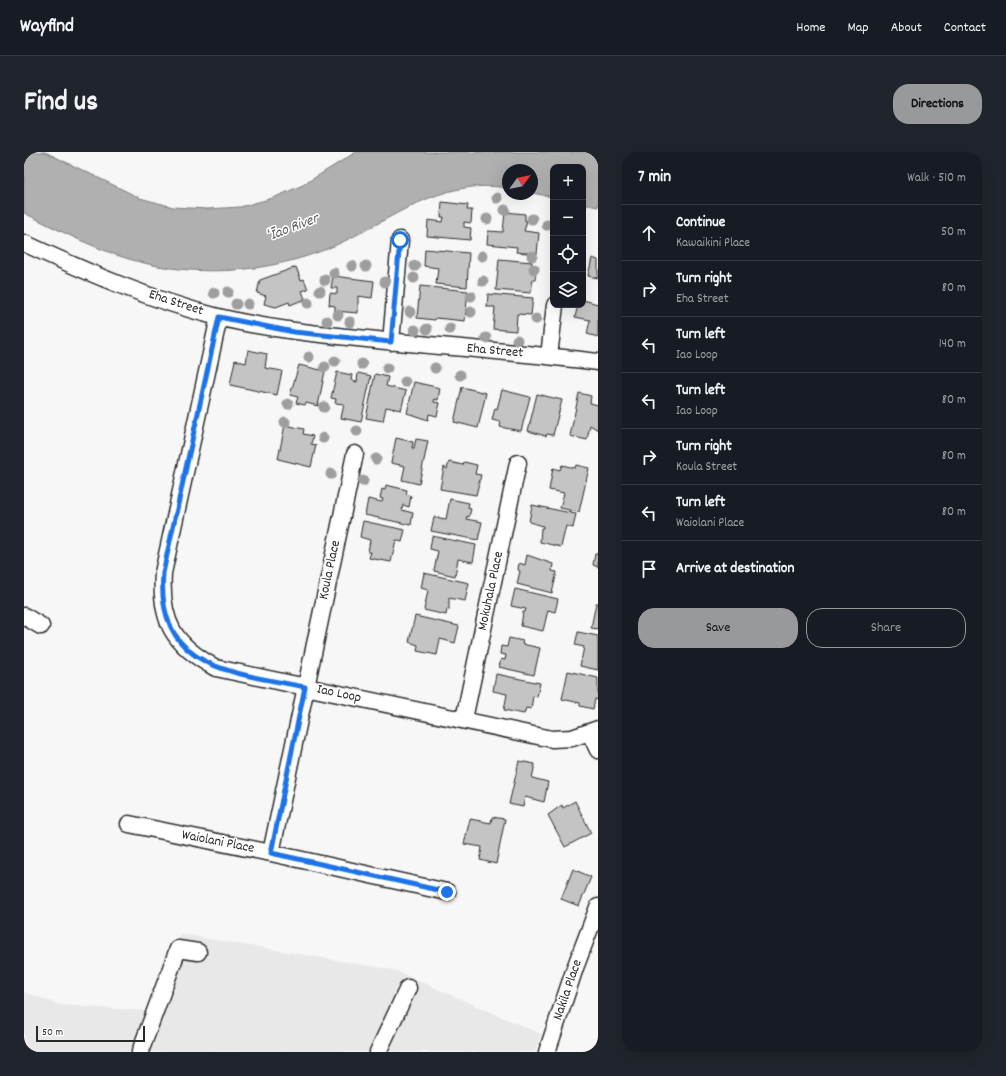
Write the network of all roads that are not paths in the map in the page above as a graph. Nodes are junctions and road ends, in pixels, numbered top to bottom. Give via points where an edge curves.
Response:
1 (400, 240) dead end
2 (24, 243) edge
3 (555, 308) edge
4 (219, 317) junction
5 (391, 342) junction
6 (550, 356) junction
7 (598, 362) edge
8 (355, 454) dead end
9 (518, 463) dead end
10 (24, 616) edge
11 (41, 626) dead end
12 (305, 687) junction
13 (464, 719) junction
14 (594, 731) edge
15 (598, 750) edge
16 (129, 824) dead end
17 (271, 853) junction
18 (447, 892) dead end
19 (598, 907) edge
20 (198, 952) dead end
21 (408, 988) dead end
22 (140, 1052) edge
23 (378, 1052) edge
24 (548, 1052) edge

1 - 5 street
2 - 4 street, Eha Street via 74,266 167,302
3 - 6 street
4 - 5 street, Eha Street via 294,332
4 - 12 street, Iao Loop via 163,573 163,606 168,624 177,637 186,649 200,659 216,668
5 - 6 street, Eha Street
6 - 7 street, Eha Street
8 - 12 street, Koula Place
9 - 13 street, Mokuhala Place
10 - 11 street
12 - 13 street, Iao Loop
12 - 17 street, Koula Place
13 - 14 street, Iao Loop via 552,739 572,738
14 - 15 street
16 - 17 street, Waiolani Place
17 - 18 street, Waiolani Place
19 - 24 street, Nakila Place
20 - 22 street via 178,949
21 - 23 street

